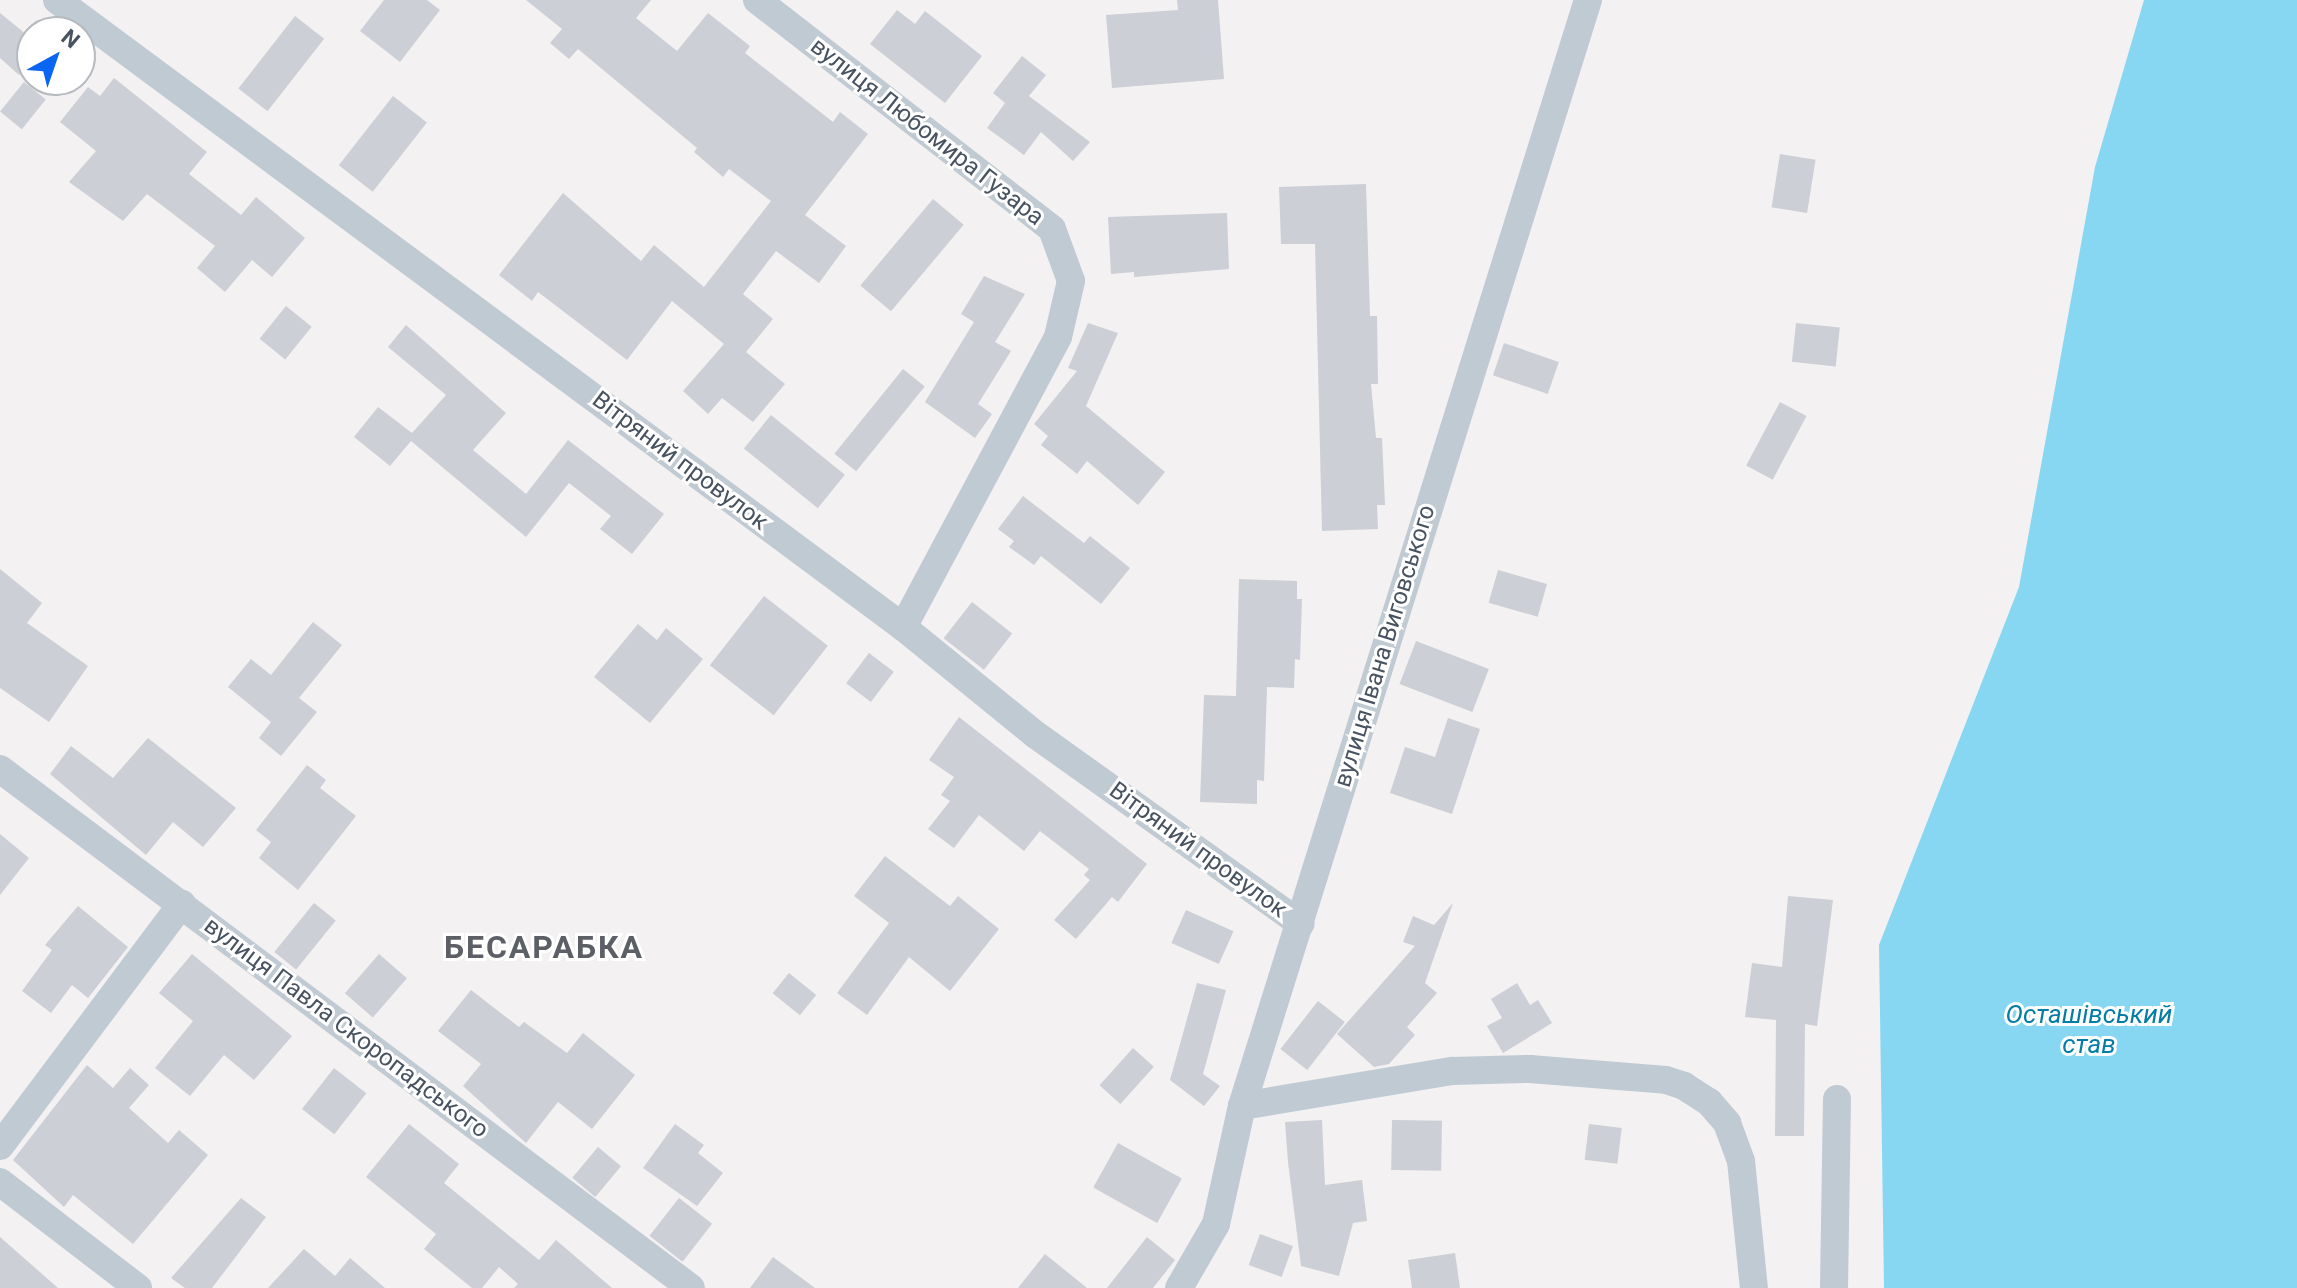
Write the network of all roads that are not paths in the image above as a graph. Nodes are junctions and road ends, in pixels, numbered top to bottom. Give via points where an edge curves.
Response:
1 (57, 0) edge
2 (757, 0) edge
3 (1588, 0) edge
4 (903, 627) junction
5 (0, 769) edge
6 (182, 904) junction
7 (1301, 924) junction
8 (1837, 1099) dead end
9 (1242, 1106) junction
10 (0, 1146) edge
11 (0, 1182) edge
12 (138, 1288) edge
13 (691, 1288) edge
14 (1179, 1288) edge
15 (1754, 1288) edge
16 (1834, 1288) edge

1 - 4 street, Вітряний провулок
2 - 4 street, вулиця Любомира Гузара via 1052,229 1071,281 1058,337
3 - 7 street, вулиця Івана Виговського via 1405,575
4 - 7 street, Вітряний провулок via 1036,735
5 - 6 street, вулиця Павла Скоропадського
6 - 10 street
6 - 13 street, вулиця Павла Скоропадського
7 - 9 street, вулиця Івана Виговського
8 - 16 street
9 - 14 street, вулиця Івана Виговського via 1216,1224
9 - 15 street via 1452,1071 1530,1069 1684,1086 1709,1102 1727,1123 1741,1161
11 - 12 street

